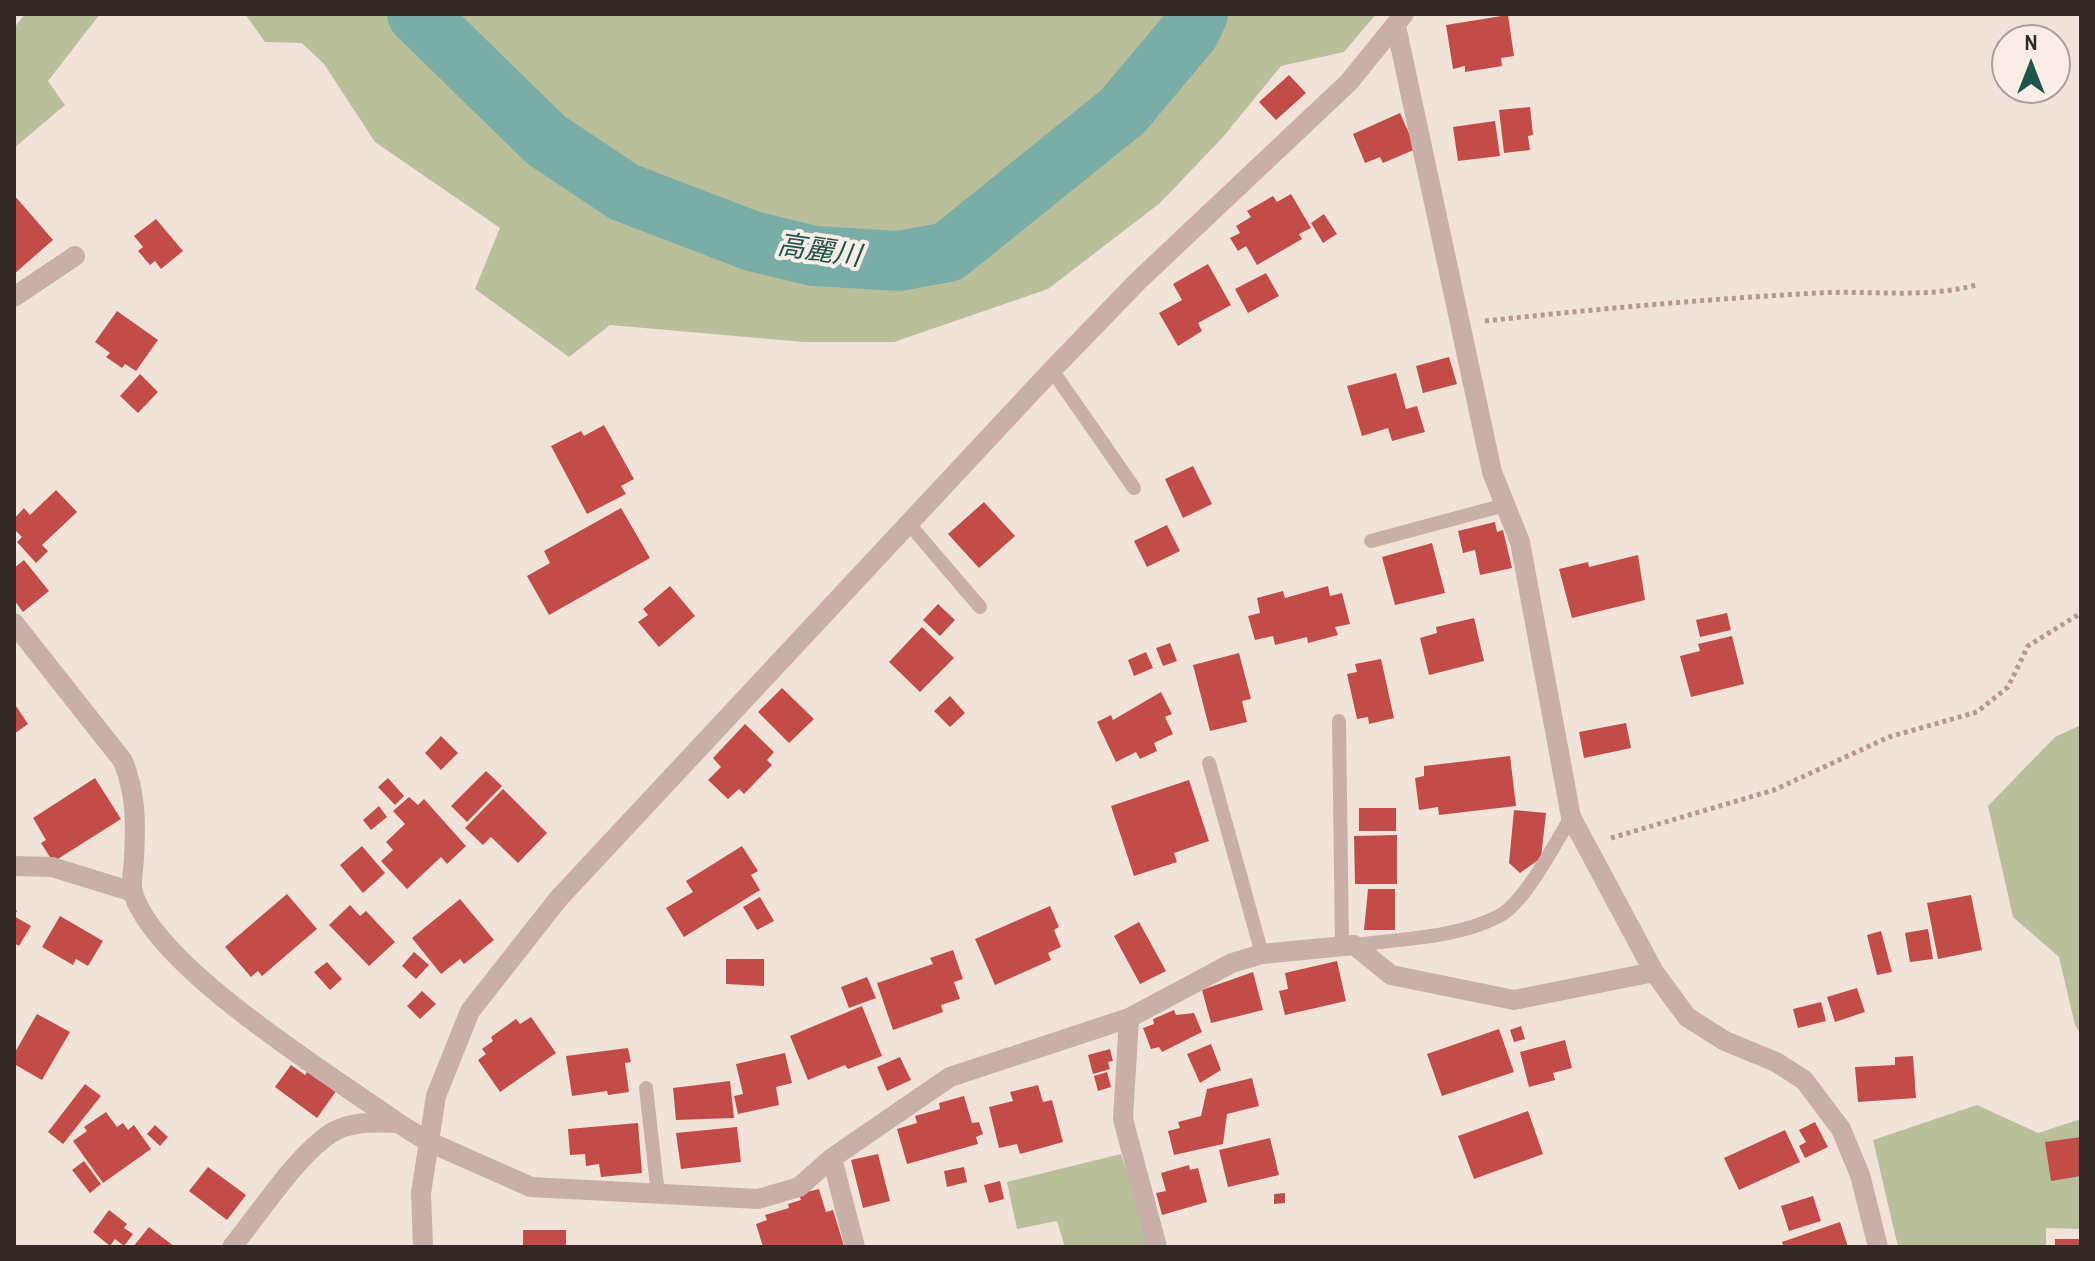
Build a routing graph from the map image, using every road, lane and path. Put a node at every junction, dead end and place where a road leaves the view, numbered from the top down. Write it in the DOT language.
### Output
graph roads {
  1 [pos="1400,20"];
  2 [pos="75,256"];
  3 [pos="1976,285"];
  4 [pos="14,297"];
  5 [pos="1460,324"];
  6 [pos="1052,370"];
  7 [pos="1134,488"];
  8 [pos="1505,505"];
  9 [pos="909,524"];
  10 [pos="1371,541"];
  11 [pos="980,607"];
  12 [pos="2081,613"];
  13 [pos="14,623"];
  14 [pos="1339,721"];
  15 [pos="1209,763"];
  16 [pos="1571,817"];
  17 [pos="1586,845"];
  18 [pos="14,866"];
  19 [pos="133,892"];
  20 [pos="1348,946"];
  21 [pos="1262,954"];
  22 [pos="1654,972"];
  23 [pos="1129,1018"];
  24 [pos="646,1088"];
  25 [pos="398,1123"];
  26 [pos="427,1141"];
  27 [pos="832,1158"];
  28 [pos="658,1195"];
  29 [pos="232,1247"];
  30 [pos="423,1247"];
  31 [pos="855,1247"];
  32 [pos="1157,1247"];
  33 [pos="1878,1247"];
  1 -- 5 [label="street"];
  1 -- 6 [label="street"];
  2 -- 4 [label="street"];
  3 -- 5 [label="path"];
  5 -- 8 [label="street"];
  6 -- 7 [label="lane"];
  6 -- 9 [label="street"];
  8 -- 10 [label="lane"];
  8 -- 16 [label="street"];
  9 -- 11 [label="lane"];
  9 -- 26 [label="street"];
  12 -- 17 [label="path"];
  13 -- 19 [label="street"];
  14 -- 20 [label="lane"];
  15 -- 21 [label="lane"];
  16 -- 17 [label="street"];
  16 -- 20 [label="lane"];
  17 -- 22 [label="street"];
  18 -- 19 [label="street"];
  19 -- 25 [label="street"];
  20 -- 21 [label="street"];
  20 -- 22 [label="street"];
  21 -- 23 [label="street"];
  22 -- 33 [label="street"];
  23 -- 27 [label="street"];
  23 -- 32 [label="street"];
  24 -- 28 [label="lane"];
  25 -- 26 [label="street"];
  25 -- 29 [label="street"];
  26 -- 28 [label="street"];
  26 -- 30 [label="street"];
  27 -- 28 [label="street"];
  27 -- 31 [label="street"];
}
